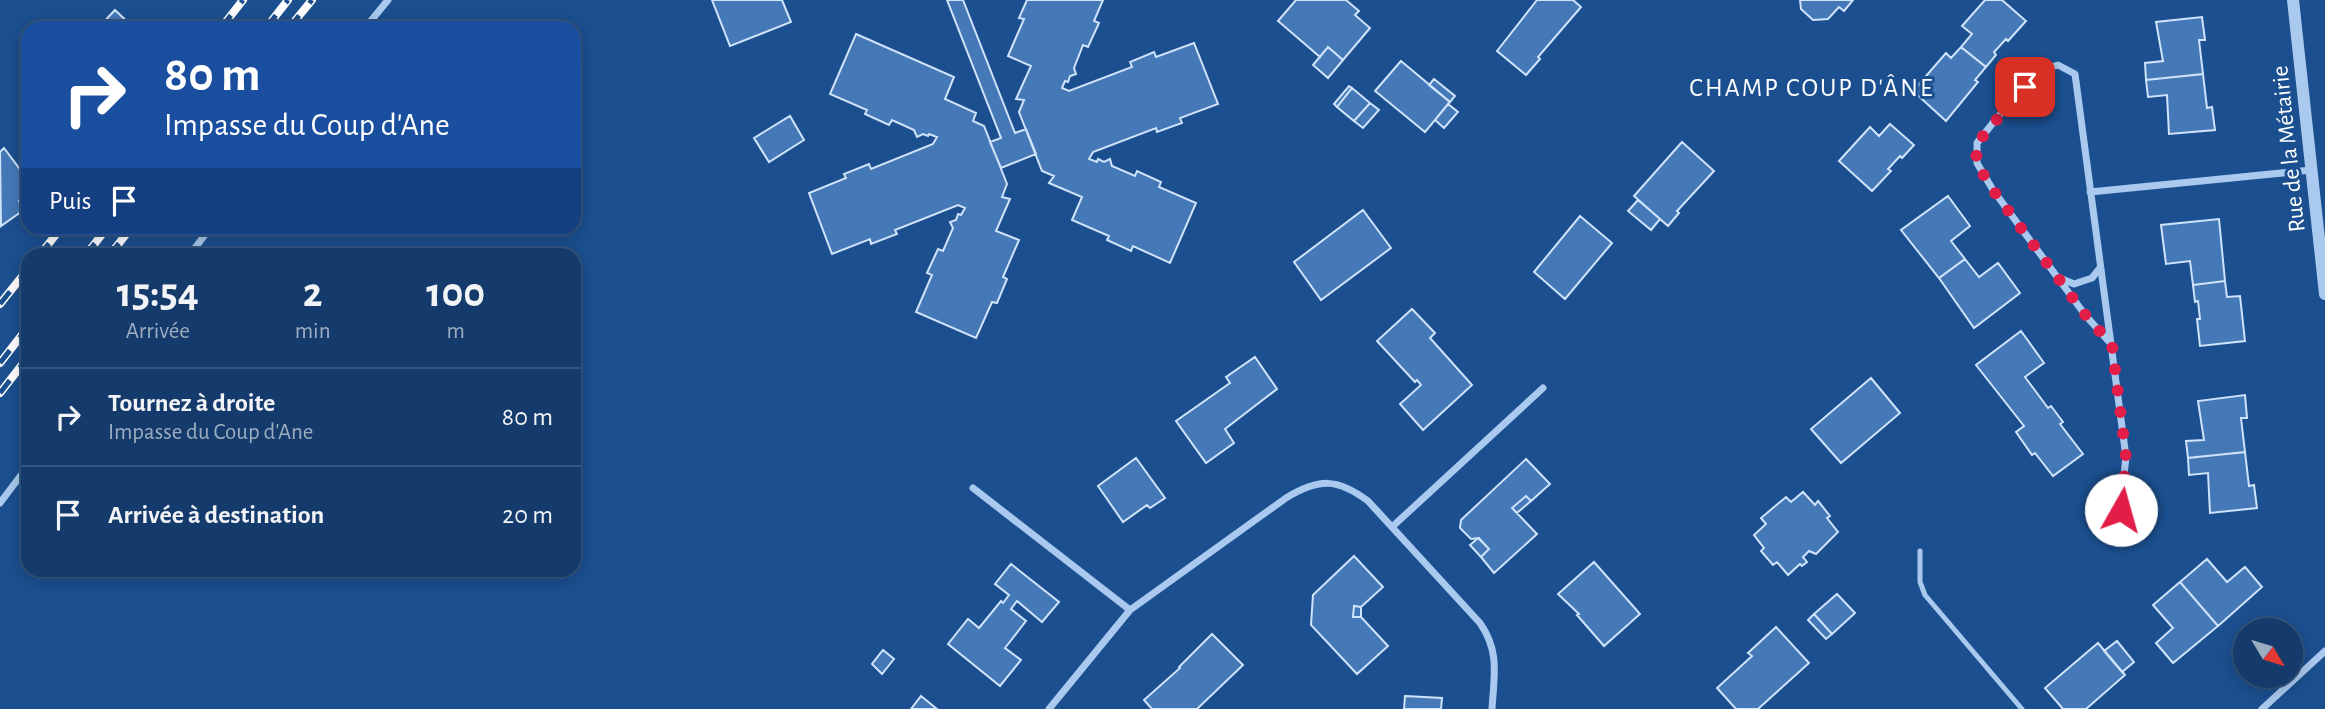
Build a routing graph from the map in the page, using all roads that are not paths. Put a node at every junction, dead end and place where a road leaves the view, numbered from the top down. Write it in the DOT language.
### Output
graph roads {
  1 [pos="388,0"];
  2 [pos="2293,0"];
  3 [pos="371,21"];
  4 [pos="2312,170"];
  5 [pos="2091,192"];
  6 [pos="2100,268"];
  7 [pos="2060,278"];
  8 [pos="2325,294"];
  9 [pos="2112,345"];
  10 [pos="1544,388"];
  11 [pos="21,475"];
  12 [pos="973,488"];
  13 [pos="0,503"];
  14 [pos="1392,527"];
  15 [pos="2118,530"];
  16 [pos="1920,551"];
  17 [pos="1130,610"];
  18 [pos="2325,651"];
  19 [pos="1049,709"];
  20 [pos="1492,709"];
  21 [pos="2022,709"];
  22 [pos="2262,709"];
  1 -- 3 [label="street"];
  2 -- 4 [label="street, Rue de la Métairie"];
  4 -- 5 [label="street"];
  4 -- 8 [label="street, Rue de la Métairie"];
  5 -- 6 [label="street"];
  5 -- 7 [label="street"];
  6 -- 7 [label="street"];
  6 -- 9 [label="street"];
  7 -- 9 [label="street"];
  9 -- 15 [label="street"];
  10 -- 14 [label="street"];
  11 -- 13 [label="street"];
  12 -- 17 [label="street"];
  14 -- 17 [label="street"];
  14 -- 20 [label="street"];
  16 -- 21 [label="lane"];
  17 -- 19 [label="street"];
  18 -- 22 [label="street"];
}
